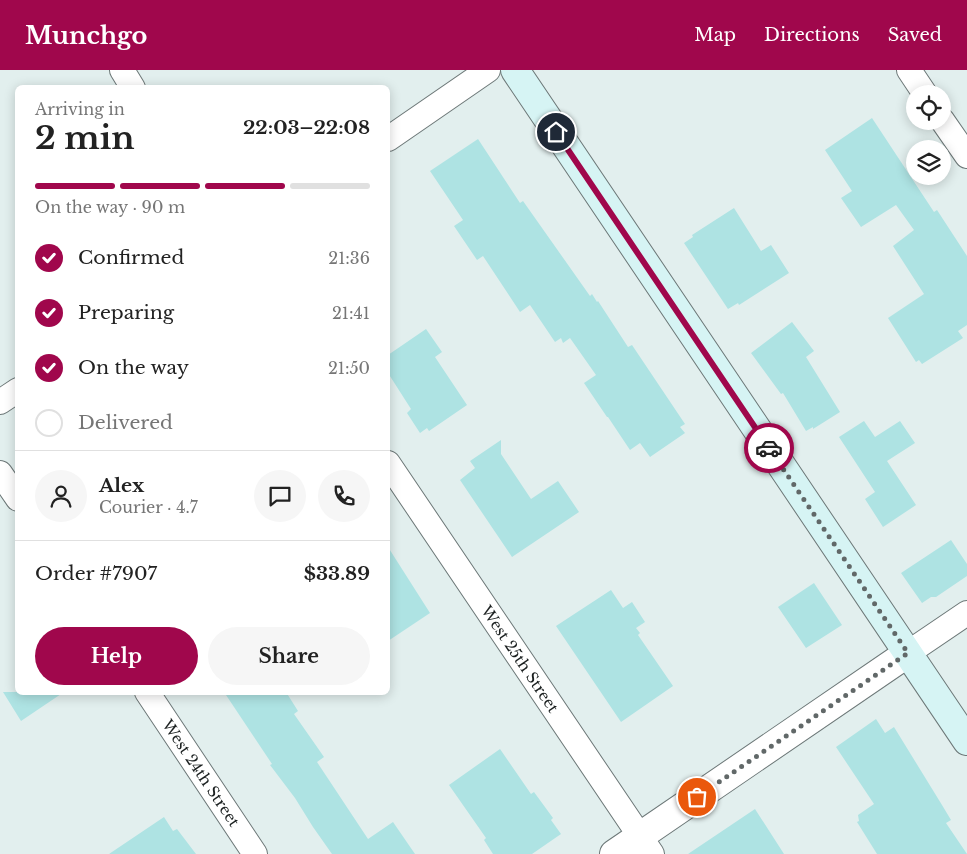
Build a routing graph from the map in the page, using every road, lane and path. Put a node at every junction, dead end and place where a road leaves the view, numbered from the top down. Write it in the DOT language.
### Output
graph roads {
  1 [pos="122,70"];
  2 [pos="488,70"];
  3 [pos="515,70"];
  4 [pos="909,70"];
  5 [pos="132,85"];
  6 [pos="919,85"];
  7 [pos="949,130"];
  8 [pos="390,138"];
  9 [pos="967,156"];
  10 [pos="15,392"];
  11 [pos="0,402"];
  12 [pos="390,466"];
  13 [pos="0,473"];
  14 [pos="15,495"];
  15 [pos="967,613"];
  16 [pos="908,653"];
  17 [pos="149,695"];
  18 [pos="967,741"];
  19 [pos="646,845"];
  20 [pos="255,854"];
  21 [pos="614,854"];
  1 -- 5 [label="street"];
  2 -- 8 [label="street"];
  3 -- 16 [label="main road"];
  4 -- 6 [label="street"];
  7 -- 9 [label="street"];
  10 -- 11 [label="street"];
  12 -- 19 [label="street, West 25th Street"];
  13 -- 14 [label="street"];
  15 -- 16 [label="street"];
  16 -- 18 [label="main road"];
  16 -- 19 [label="street"];
  17 -- 20 [label="street, West 24th Street"];
  19 -- 21 [label="street"];
}
